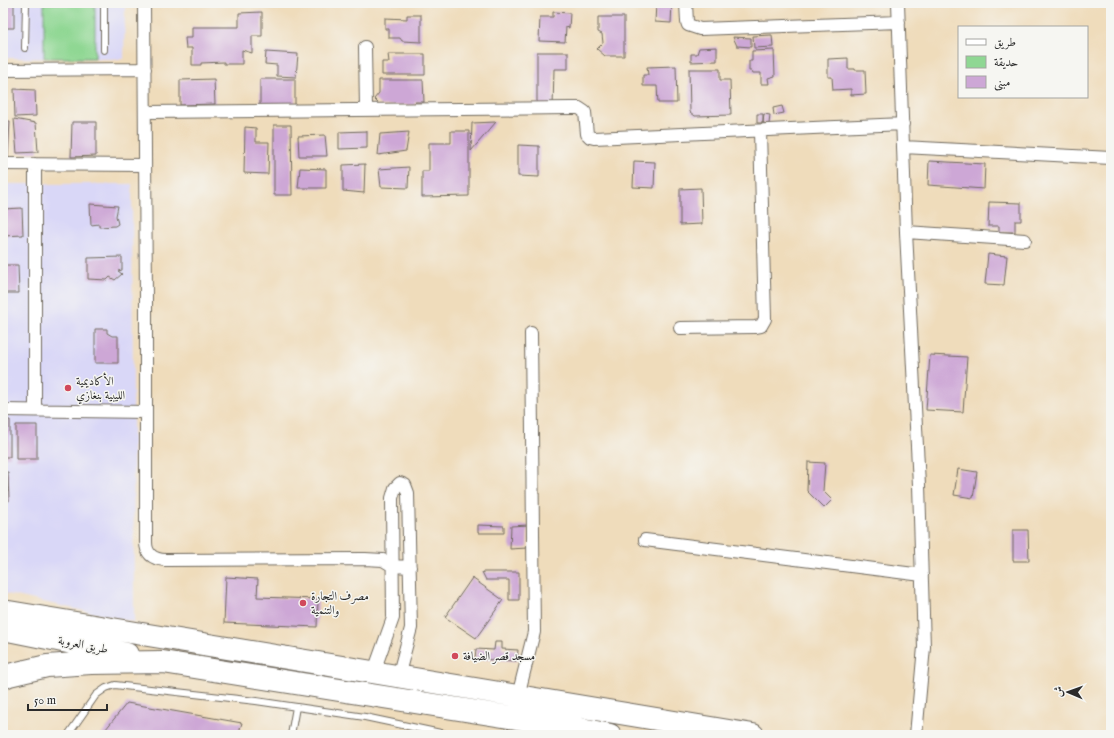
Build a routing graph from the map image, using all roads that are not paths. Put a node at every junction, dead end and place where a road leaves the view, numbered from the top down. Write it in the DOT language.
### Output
graph roads {
  1 [pos="26,3"];
  2 [pos="104,3"];
  3 [pos="144,3"];
  4 [pos="686,3"];
  5 [pos="898,3"];
  6 [pos="899,22"];
  7 [pos="365,46"];
  8 [pos="25,48"];
  9 [pos="104,50"];
  10 [pos="145,69"];
  11 [pos="3,70"];
  12 [pos="366,109"];
  13 [pos="146,112"];
  14 [pos="903,124"];
  15 [pos="760,131"];
  16 [pos="903,147"];
  17 [pos="1111,158"];
  18 [pos="3,164"];
  19 [pos="35,164"];
  20 [pos="145,165"];
  21 [pos="906,232"];
  22 [pos="1025,240"];
  23 [pos="680,328"];
  24 [pos="530,333"];
  25 [pos="3,410"];
  26 [pos="35,410"];
  27 [pos="146,412"];
  28 [pos="645,540"];
  29 [pos="392,551"];
  30 [pos="409,551"];
  31 [pos="388,563"];
  32 [pos="410,567"];
  33 [pos="922,575"];
  34 [pos="3,611"];
  35 [pos="393,618"];
  36 [pos="411,618"];
  37 [pos="3,629"];
  38 [pos="163,662"];
  39 [pos="374,671"];
  40 [pos="398,677"];
  41 [pos="3,678"];
  42 [pos="518,696"];
  43 [pos="296,707"];
  44 [pos="598,734"];
  45 [pos="68,735"];
  46 [pos="291,735"];
  47 [pos="450,735"];
  48 [pos="753,735"];
  49 [pos="916,735"];
  1 -- 8 [label="lane"];
  2 -- 9 [label="lane"];
  3 -- 10 [label="street"];
  4 -- 6 [label="street"];
  5 -- 6 [label="street"];
  6 -- 14 [label="street"];
  7 -- 12 [label="street"];
  10 -- 11 [label="street"];
  10 -- 13 [label="street"];
  12 -- 13 [label="street"];
  12 -- 15 [label="street"];
  13 -- 20 [label="street"];
  14 -- 15 [label="street"];
  14 -- 16 [label="street"];
  15 -- 23 [label="street"];
  16 -- 17 [label="street"];
  16 -- 21 [label="street"];
  18 -- 19 [label="street"];
  19 -- 20 [label="street"];
  19 -- 26 [label="street"];
  20 -- 27 [label="street"];
  21 -- 22 [label="street"];
  21 -- 33 [label="street"];
  24 -- 42 [label="street"];
  25 -- 26 [label="street"];
  26 -- 27 [label="street"];
  27 -- 31 [label="street"];
  28 -- 33 [label="street"];
  29 -- 30 [label="street"];
  29 -- 30 [label="street"];
  29 -- 31 [label="street"];
  30 -- 32 [label="street"];
  31 -- 32 [label="street"];
  31 -- 35 [label="street"];
  32 -- 36 [label="street"];
  33 -- 49 [label="street"];
  34 -- 39 [label="highway"];
  35 -- 36 [label="street"];
  35 -- 39 [label="street"];
  36 -- 40 [label="street"];
  37 -- 38 [label="highway, طريق العروبة"];
  38 -- 41 [label="highway"];
  38 -- 44 [label="highway"];
  39 -- 40 [label="highway"];
  40 -- 42 [label="highway"];
  42 -- 48 [label="highway"];
  43 -- 45 [label="lane"];
  43 -- 46 [label="lane"];
  43 -- 47 [label="lane"];
}
